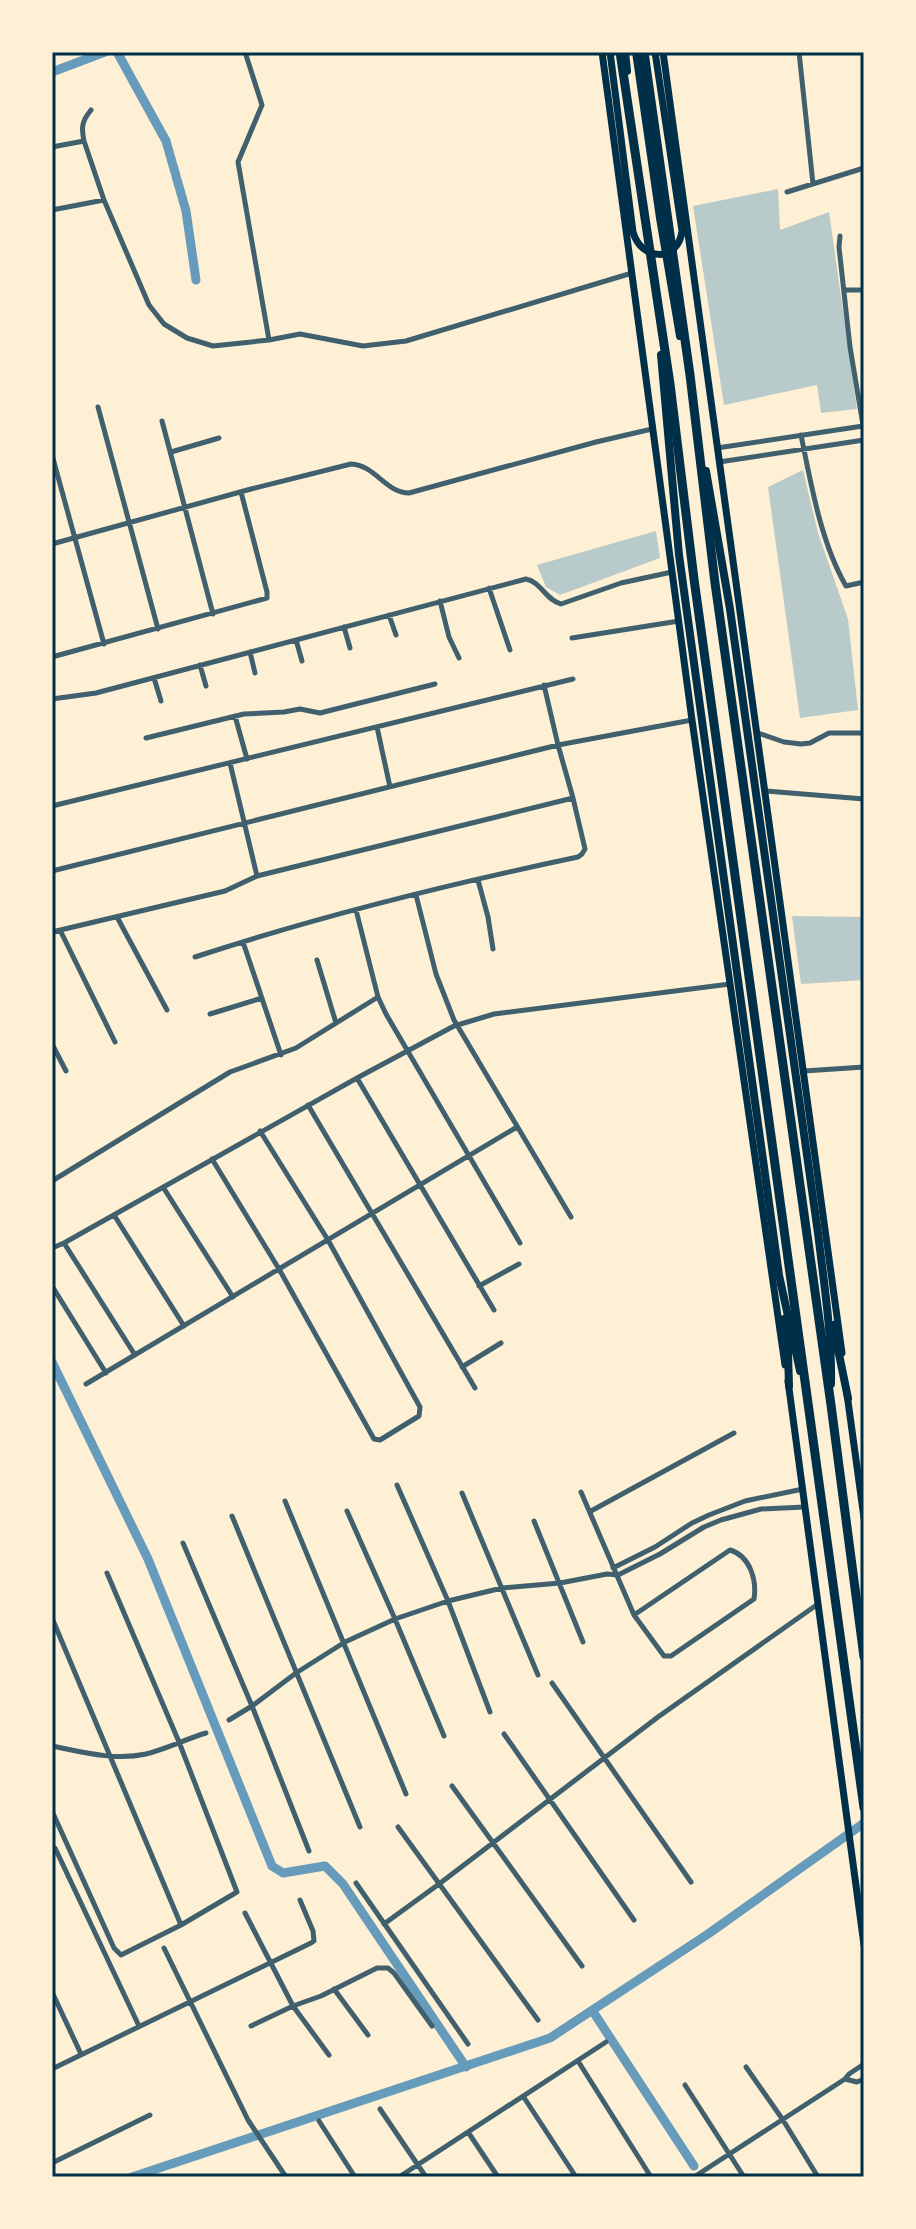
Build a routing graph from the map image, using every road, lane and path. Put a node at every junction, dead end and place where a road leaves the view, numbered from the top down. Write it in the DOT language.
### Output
graph roads {
  1 [pos="245,52"];
  2 [pos="602,52"];
  3 [pos="610,52"];
  4 [pos="622,52"];
  5 [pos="636,52"];
  6 [pos="644,52"];
  7 [pos="655,52"];
  8 [pos="663,52"];
  9 [pos="799,52"];
  10 [pos="91,110"];
  11 [pos="84,141"];
  12 [pos="52,147"];
  13 [pos="864,168"];
  14 [pos="813,184"];
  15 [pos="787,192"];
  16 [pos="104,200"];
  17 [pos="52,210"];
  18 [pos="840,236"];
  19 [pos="632,273"];
  20 [pos="844,290"];
  21 [pos="864,290"];
  22 [pos="269,340"];
  23 [pos="98,407"];
  24 [pos="162,421"];
  25 [pos="864,427"];
  26 [pos="652,429"];
  27 [pos="801,435"];
  28 [pos="219,438"];
  29 [pos="864,440"];
  30 [pos="717,448"];
  31 [pos="804,450"];
  32 [pos="171,452"];
  33 [pos="52,455"];
  34 [pos="719,462"];
  35 [pos="241,492"];
  36 [pos="186,508"];
  37 [pos="130,523"];
  38 [pos="74,538"];
  39 [pos="52,544"];
  40 [pos="672,572"];
  41 [pos="864,582"];
  42 [pos="489,588"];
  43 [pos="440,601"];
  44 [pos="213,614"];
  45 [pos="389,615"];
  46 [pos="679,621"];
  47 [pos="344,627"];
  48 [pos="158,629"];
  49 [pos="396,635"];
  50 [pos="572,638"];
  51 [pos="296,640"];
  52 [pos="104,644"];
  53 [pos="350,648"];
  54 [pos="510,650"];
  55 [pos="250,652"];
  56 [pos="52,657"];
  57 [pos="459,658"];
  58 [pos="302,661"];
  59 [pos="200,665"];
  60 [pos="255,673"];
  61 [pos="154,678"];
  62 [pos="573,679"];
  63 [pos="435,684"];
  64 [pos="544,685"];
  65 [pos="206,686"];
  66 [pos="52,699"];
  67 [pos="161,701"];
  68 [pos="235,716"];
  69 [pos="692,720"];
  70 [pos="377,727"];
  71 [pos="758,733"];
  72 [pos="864,733"];
  73 [pos="146,738"];
  74 [pos="558,745"];
  75 [pos="247,759"];
  76 [pos="230,763"];
  77 [pos="390,787"];
  78 [pos="766,791"];
  79 [pos="573,798"];
  80 [pos="864,799"];
  81 [pos="52,806"];
  82 [pos="244,823"];
  83 [pos="52,871"];
  84 [pos="257,876"];
  85 [pos="478,880"];
  86 [pos="416,895"];
  87 [pos="356,910"];
  88 [pos="117,917"];
  89 [pos="60,930"];
  90 [pos="52,932"];
  91 [pos="243,942"];
  92 [pos="493,949"];
  93 [pos="195,957"];
  94 [pos="317,960"];
  95 [pos="730,984"];
  96 [pos="378,997"];
  97 [pos="262,998"];
  98 [pos="167,1010"];
  99 [pos="210,1014"];
  100 [pos="336,1023"];
  101 [pos="457,1025"];
  102 [pos="115,1042"];
  103 [pos="52,1044"];
  104 [pos="407,1052"];
  105 [pos="281,1055"];
  106 [pos="864,1067"];
  107 [pos="66,1071"];
  108 [pos="804,1071"];
  109 [pos="357,1078"];
  110 [pos="308,1105"];
  111 [pos="517,1127"];
  112 [pos="260,1131"];
  113 [pos="469,1156"];
  114 [pos="212,1159"];
  115 [pos="52,1181"];
  116 [pos="420,1185"];
  117 [pos="163,1187"];
  118 [pos="372,1214"];
  119 [pos="114,1215"];
  120 [pos="571,1217"];
  121 [pos="328,1240"];
  122 [pos="64,1243"];
  123 [pos="520,1243"];
  124 [pos="52,1248"];
  125 [pos="519,1264"];
  126 [pos="279,1269"];
  127 [pos="779,1275"];
  128 [pos="825,1285"];
  129 [pos="52,1286"];
  130 [pos="479,1286"];
  131 [pos="233,1297"];
  132 [pos="494,1310"];
  133 [pos="184,1326"];
  134 [pos="501,1343"];
  135 [pos="135,1355"];
  136 [pos="462,1367"];
  137 [pos="106,1373"];
  138 [pos="86,1384"];
  139 [pos="789,1386"];
  140 [pos="475,1388"];
  141 [pos="848,1398"];
  142 [pos="809,1403"];
  143 [pos="831,1405"];
  144 [pos="734,1433"];
  145 [pos="397,1485"];
  146 [pos="803,1489"];
  147 [pos="581,1492"];
  148 [pos="462,1493"];
  149 [pos="771,1494"];
  150 [pos="285,1501"];
  151 [pos="773,1507"];
  152 [pos="805,1507"];
  153 [pos="347,1511"];
  154 [pos="591,1511"];
  155 [pos="232,1516"];
  156 [pos="864,1518"];
  157 [pos="534,1521"];
  158 [pos="183,1543"];
  159 [pos="614,1567"];
  160 [pos="107,1573"];
  161 [pos="607,1574"];
  162 [pos="618,1575"];
  163 [pos="560,1583"];
  164 [pos="502,1588"];
  165 [pos="448,1601"];
  166 [pos="818,1604"];
  167 [pos="634,1615"];
  168 [pos="52,1618"];
  169 [pos="395,1619"];
  170 [pos="345,1642"];
  171 [pos="583,1642"];
  172 [pos="864,1657"];
  173 [pos="296,1673"];
  174 [pos="538,1675"];
  175 [pos="552,1683"];
  176 [pos="252,1706"];
  177 [pos="490,1712"];
  178 [pos="229,1720"];
  179 [pos="206,1733"];
  180 [pos="504,1734"];
  181 [pos="444,1736"];
  182 [pos="179,1742"];
  183 [pos="52,1746"];
  184 [pos="110,1756"];
  185 [pos="604,1757"];
  186 [pos="452,1786"];
  187 [pos="406,1794"];
  188 [pos="550,1799"];
  189 [pos="864,1808"];
  190 [pos="52,1811"];
  191 [pos="360,1827"];
  192 [pos="398,1827"];
  193 [pos="493,1843"];
  194 [pos="52,1847"];
  195 [pos="309,1851"];
  196 [pos="691,1882"];
  197 [pos="356,1883"];
  198 [pos="439,1884"];
  199 [pos="300,1900"];
  200 [pos="245,1913"];
  201 [pos="634,1920"];
  202 [pos="384,1924"];
  203 [pos="181,1925"];
  204 [pos="864,1945"];
  205 [pos="164,1948"];
  206 [pos="271,1962"];
  207 [pos="582,1966"];
  208 [pos="334,1989"];
  209 [pos="52,1992"];
  210 [pos="191,2001"];
  211 [pos="293,2006"];
  212 [pos="538,2020"];
  213 [pos="139,2026"];
  214 [pos="251,2026"];
  215 [pos="432,2026"];
  216 [pos="368,2035"];
  217 [pos="606,2042"];
  218 [pos="468,2044"];
  219 [pos="81,2054"];
  220 [pos="329,2055"];
  221 [pos="578,2061"];
  222 [pos="864,2064"];
  223 [pos="746,2067"];
  224 [pos="52,2069"];
  225 [pos="845,2079"];
  226 [pos="864,2079"];
  227 [pos="685,2085"];
  228 [pos="523,2096"];
  229 [pos="380,2109"];
  230 [pos="150,2115"];
  231 [pos="783,2120"];
  232 [pos="319,2121"];
  233 [pos="468,2132"];
  234 [pos="730,2154"];
  235 [pos="52,2163"];
  236 [pos="418,2165"];
  237 [pos="286,2177"];
  238 [pos="355,2177"];
  239 [pos="399,2177"];
  240 [pos="426,2177"];
  241 [pos="498,2177"];
  242 [pos="576,2177"];
  243 [pos="651,2177"];
  244 [pos="694,2177"];
  245 [pos="744,2177"];
  246 [pos="818,2177"];
  1 -- 22 [label="street"];
  2 -- 19 [label="main road"];
  3 -- 7 [label="main road"];
  4 -- 127 [label="main road"];
  4 -- 142 [label="highway"];
  5 -- 128 [label="main road"];
  6 -- 143 [label="highway"];
  8 -- 30 [label="main road"];
  9 -- 14 [label="street"];
  10 -- 11 [label="street"];
  11 -- 12 [label="street"];
  11 -- 16 [label="street"];
  13 -- 14 [label="street"];
  14 -- 15 [label="street"];
  16 -- 17 [label="street"];
  16 -- 22 [label="street"];
  18 -- 20 [label="street"];
  19 -- 22 [label="street"];
  19 -- 26 [label="main road"];
  20 -- 21 [label="street"];
  20 -- 25 [label="street"];
  23 -- 37 [label="street"];
  24 -- 32 [label="street"];
  25 -- 27 [label="street"];
  26 -- 35 [label="street"];
  26 -- 40 [label="main road"];
  27 -- 30 [label="street"];
  27 -- 31 [label="street"];
  28 -- 32 [label="street"];
  29 -- 31 [label="street"];
  30 -- 34 [label="main road"];
  31 -- 34 [label="street"];
  31 -- 41 [label="street"];
  32 -- 36 [label="street"];
  33 -- 38 [label="street"];
  34 -- 71 [label="main road"];
  35 -- 36 [label="street"];
  35 -- 44 [label="street"];
  36 -- 37 [label="street"];
  36 -- 44 [label="street"];
  37 -- 38 [label="street"];
  37 -- 48 [label="street"];
  38 -- 39 [label="street"];
  38 -- 52 [label="street"];
  40 -- 42 [label="street"];
  40 -- 46 [label="main road"];
  42 -- 43 [label="street"];
  42 -- 54 [label="street"];
  43 -- 45 [label="street"];
  43 -- 57 [label="street"];
  44 -- 48 [label="street"];
  45 -- 47 [label="street"];
  45 -- 49 [label="street"];
  46 -- 50 [label="street"];
  46 -- 69 [label="main road"];
  47 -- 51 [label="street"];
  47 -- 53 [label="street"];
  48 -- 52 [label="street"];
  51 -- 55 [label="street"];
  51 -- 58 [label="street"];
  52 -- 56 [label="street"];
  55 -- 59 [label="street"];
  55 -- 60 [label="street"];
  59 -- 61 [label="street"];
  59 -- 65 [label="street"];
  61 -- 66 [label="street"];
  61 -- 67 [label="street"];
  62 -- 64 [label="street"];
  63 -- 68 [label="street"];
  64 -- 70 [label="street"];
  64 -- 74 [label="street"];
  68 -- 73 [label="street"];
  68 -- 75 [label="street"];
  69 -- 74 [label="street"];
  69 -- 95 [label="main road"];
  70 -- 75 [label="street"];
  70 -- 77 [label="street"];
  71 -- 72 [label="street"];
  71 -- 78 [label="main road"];
  74 -- 77 [label="street"];
  74 -- 79 [label="street"];
  75 -- 76 [label="street"];
  76 -- 81 [label="street"];
  76 -- 82 [label="street"];
  77 -- 82 [label="street"];
  78 -- 80 [label="street"];
  78 -- 108 [label="main road"];
  79 -- 84 [label="street"];
  79 -- 85 [label="street"];
  82 -- 83 [label="street"];
  82 -- 84 [label="street"];
  84 -- 88 [label="street"];
  85 -- 86 [label="street"];
  85 -- 92 [label="street"];
  86 -- 87 [label="street"];
  86 -- 101 [label="street"];
  87 -- 91 [label="street"];
  87 -- 96 [label="street"];
  88 -- 89 [label="street"];
  88 -- 98 [label="street"];
  89 -- 90 [label="street"];
  89 -- 102 [label="street"];
  91 -- 93 [label="street"];
  91 -- 97 [label="street"];
  94 -- 100 [label="street"];
  95 -- 101 [label="street"];
  95 -- 139 [label="main road"];
  96 -- 100 [label="street"];
  96 -- 104 [label="street"];
  97 -- 99 [label="street"];
  97 -- 105 [label="street"];
  100 -- 105 [label="street"];
  101 -- 104 [label="street"];
  101 -- 111 [label="street"];
  103 -- 107 [label="street"];
  104 -- 109 [label="street"];
  104 -- 113 [label="street"];
  105 -- 115 [label="street"];
  106 -- 108 [label="street"];
  108 -- 141 [label="main road"];
  109 -- 110 [label="street"];
  109 -- 116 [label="street"];
  110 -- 112 [label="street"];
  110 -- 118 [label="street"];
  111 -- 113 [label="street"];
  111 -- 120 [label="street"];
  112 -- 114 [label="street"];
  112 -- 121 [label="street"];
  113 -- 116 [label="street"];
  113 -- 123 [label="street"];
  114 -- 117 [label="street"];
  114 -- 126 [label="street"];
  116 -- 118 [label="street"];
  116 -- 130 [label="street"];
  117 -- 119 [label="street"];
  117 -- 131 [label="street"];
  118 -- 121 [label="street"];
  118 -- 136 [label="street"];
  119 -- 122 [label="street"];
  119 -- 133 [label="street"];
  121 -- 126 [label="street"];
  121 -- 126 [label="street"];
  122 -- 124 [label="street"];
  122 -- 135 [label="street"];
  125 -- 130 [label="street"];
  126 -- 131 [label="street"];
  127 -- 139 [label="main road"];
  127 -- 142 [label="main road"];
  128 -- 141 [label="main road"];
  128 -- 143 [label="main road"];
  129 -- 137 [label="street"];
  130 -- 132 [label="street"];
  131 -- 133 [label="street"];
  133 -- 135 [label="street"];
  134 -- 136 [label="street"];
  135 -- 137 [label="street"];
  136 -- 140 [label="street"];
  137 -- 138 [label="street"];
  139 -- 146 [label="main road"];
  141 -- 156 [label="main road"];
  142 -- 189 [label="highway"];
  143 -- 172 [label="highway"];
  144 -- 154 [label="street"];
  145 -- 165 [label="street"];
  146 -- 149 [label="street"];
  146 -- 152 [label="main road"];
  147 -- 154 [label="street"];
  148 -- 164 [label="street"];
  149 -- 151 [label="street"];
  149 -- 159 [label="street"];
  150 -- 170 [label="street"];
  151 -- 152 [label="street"];
  151 -- 162 [label="street"];
  152 -- 166 [label="main road"];
  153 -- 169 [label="street"];
  154 -- 159 [label="street"];
  155 -- 173 [label="street"];
  157 -- 163 [label="street"];
  158 -- 176 [label="street"];
  159 -- 161 [label="street"];
  159 -- 162 [label="street"];
  160 -- 182 [label="street"];
  161 -- 162 [label="street"];
  161 -- 163 [label="street"];
  162 -- 167 [label="street"];
  163 -- 164 [label="street"];
  163 -- 171 [label="street"];
  164 -- 165 [label="street"];
  164 -- 174 [label="street"];
  165 -- 169 [label="street"];
  165 -- 177 [label="street"];
  166 -- 185 [label="street"];
  166 -- 204 [label="main road"];
  167 -- 167 [label="street"];
  168 -- 184 [label="street"];
  169 -- 170 [label="street"];
  169 -- 181 [label="street"];
  170 -- 173 [label="street"];
  170 -- 187 [label="street"];
  173 -- 176 [label="street"];
  173 -- 191 [label="street"];
  175 -- 185 [label="street"];
  176 -- 178 [label="street"];
  176 -- 195 [label="street"];
  179 -- 182 [label="street"];
  180 -- 188 [label="street"];
  182 -- 184 [label="street"];
  182 -- 203 [label="street"];
  183 -- 184 [label="street"];
  184 -- 203 [label="street"];
  185 -- 188 [label="street"];
  185 -- 196 [label="street"];
  186 -- 193 [label="street"];
  188 -- 193 [label="street"];
  188 -- 201 [label="street"];
  190 -- 203 [label="street"];
  192 -- 198 [label="street"];
  193 -- 198 [label="street"];
  193 -- 207 [label="street"];
  194 -- 213 [label="street"];
  197 -- 202 [label="street"];
  198 -- 202 [label="street"];
  198 -- 212 [label="street"];
  199 -- 206 [label="street"];
  200 -- 206 [label="street"];
  202 -- 218 [label="street"];
  205 -- 210 [label="street"];
  206 -- 210 [label="street"];
  206 -- 211 [label="street"];
  208 -- 211 [label="street"];
  208 -- 215 [label="street"];
  208 -- 216 [label="street"];
  209 -- 219 [label="street"];
  210 -- 213 [label="street"];
  210 -- 237 [label="street"];
  211 -- 214 [label="street"];
  211 -- 220 [label="street"];
  213 -- 219 [label="street"];
  217 -- 221 [label="street"];
  219 -- 224 [label="street"];
  221 -- 228 [label="street"];
  221 -- 243 [label="street"];
  222 -- 225 [label="street"];
  223 -- 231 [label="street"];
  225 -- 226 [label="street"];
  225 -- 231 [label="street"];
  227 -- 234 [label="street"];
  228 -- 233 [label="street"];
  228 -- 242 [label="street"];
  229 -- 236 [label="street"];
  230 -- 235 [label="street"];
  231 -- 234 [label="street"];
  231 -- 246 [label="street"];
  232 -- 238 [label="street"];
  233 -- 236 [label="street"];
  233 -- 241 [label="street"];
  234 -- 244 [label="street"];
  234 -- 245 [label="street"];
  236 -- 239 [label="street"];
  236 -- 240 [label="street"];
}
